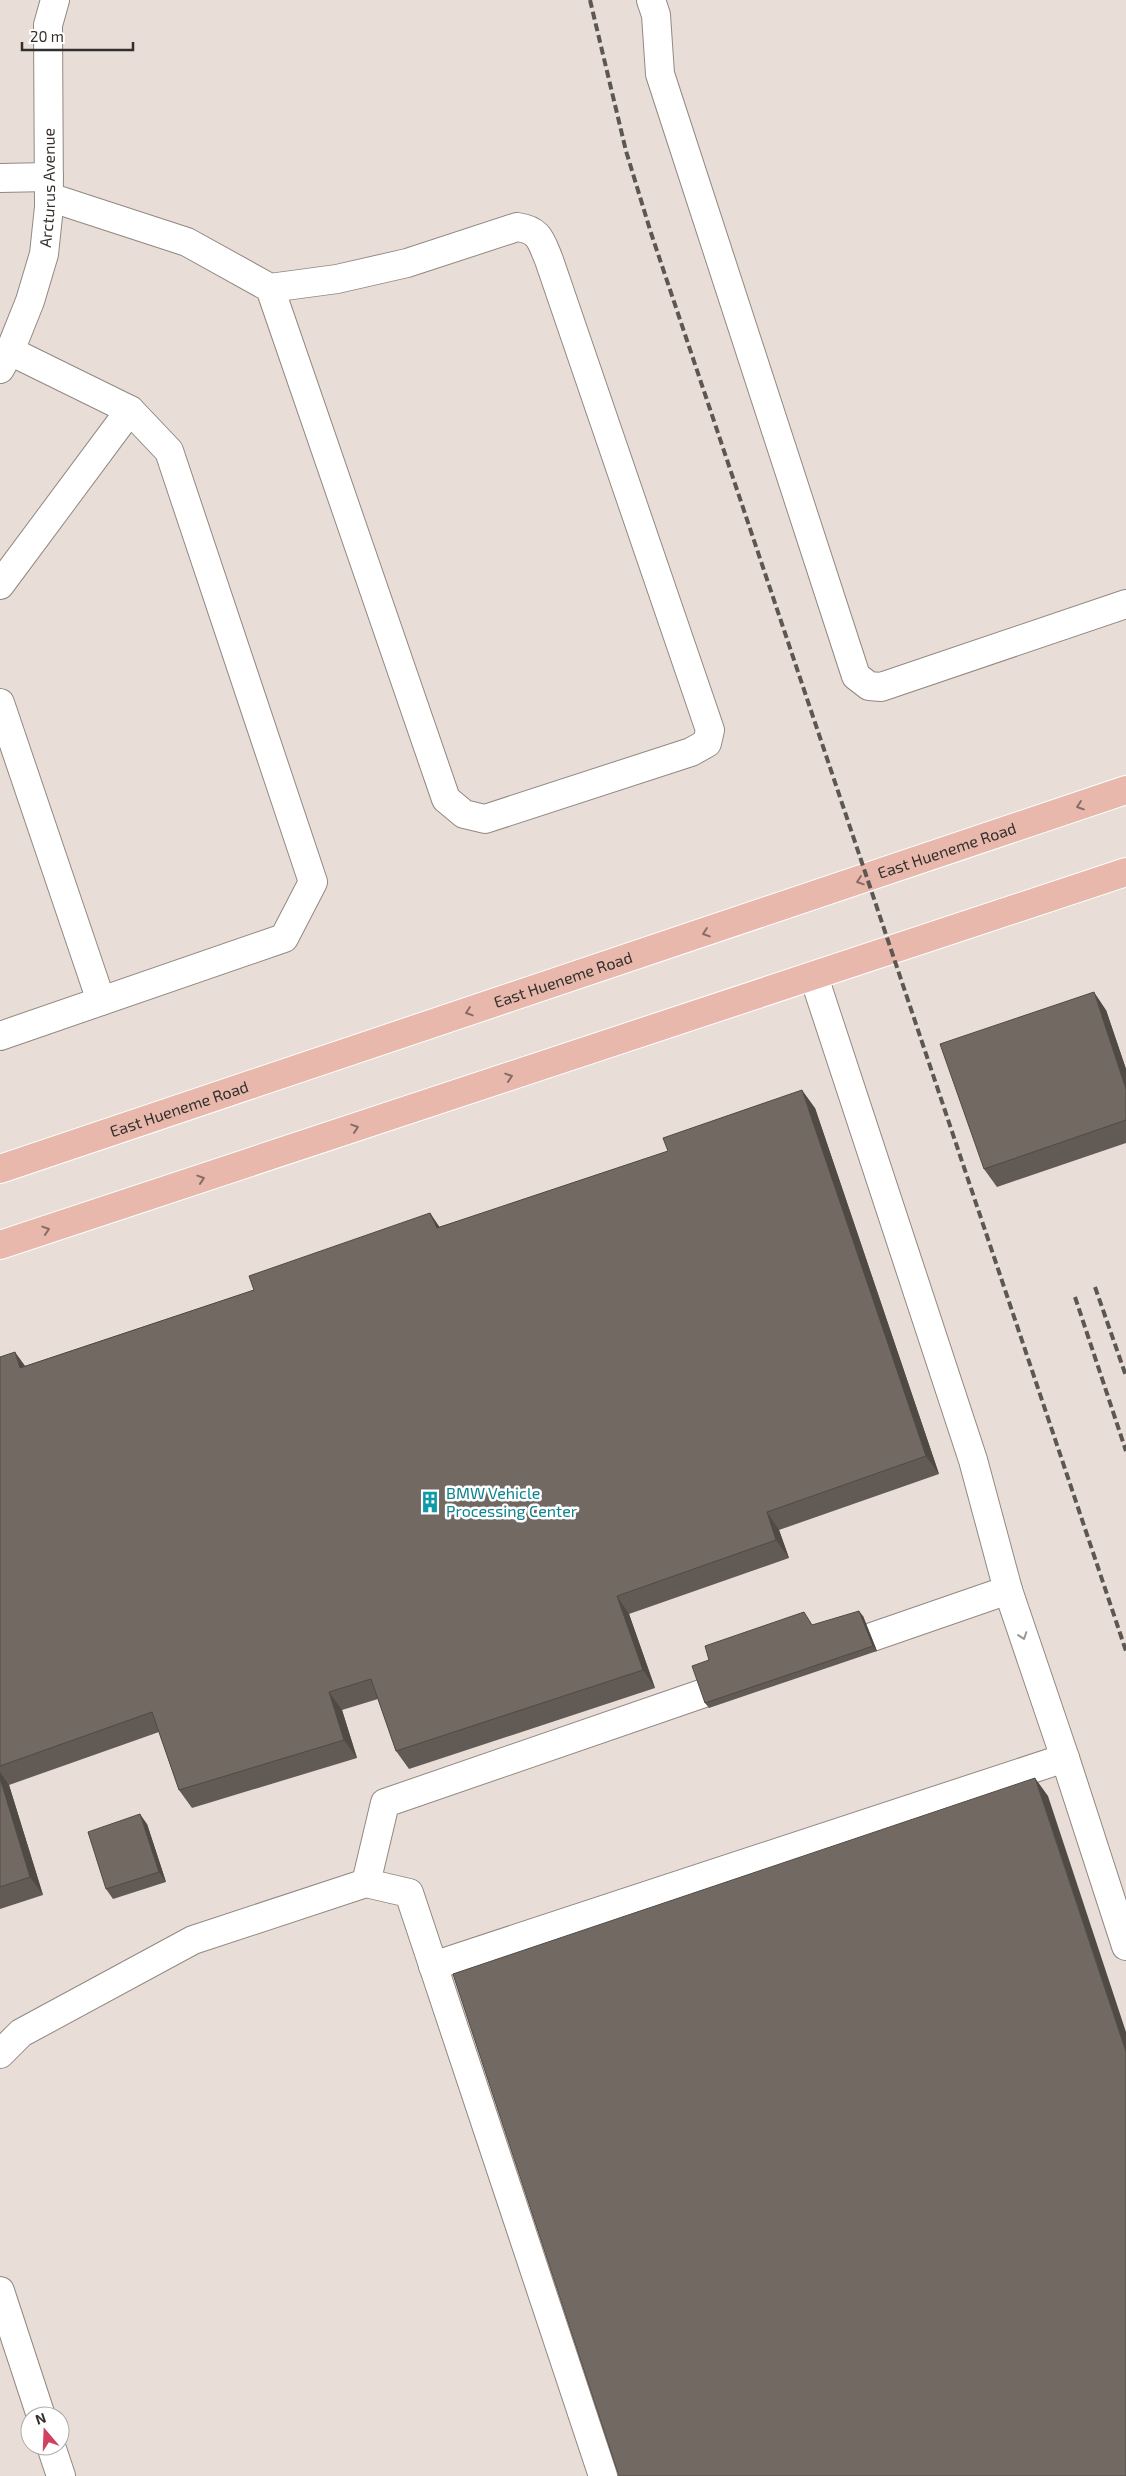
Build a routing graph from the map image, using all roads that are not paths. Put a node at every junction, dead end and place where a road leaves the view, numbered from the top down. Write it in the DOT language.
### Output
graph roads {
  1 [pos="55,0"];
  2 [pos="651,0"];
  3 [pos="0,178"];
  4 [pos="49,187"];
  5 [pos="270,288"];
  6 [pos="5,360"];
  7 [pos="130,410"];
  8 [pos="0,585"];
  9 [pos="1126,604"];
  10 [pos="0,703"];
  11 [pos="1126,790"];
  12 [pos="1126,872"];
  13 [pos="814,977"];
  14 [pos="101,1002"];
  15 [pos="0,1036"];
  16 [pos="0,1170"];
  17 [pos="0,1245"];
  18 [pos="1008,1590"];
  19 [pos="872,1637"];
  20 [pos="704,1693"];
  21 [pos="1065,1758"];
  22 [pos="366,1883"];
  23 [pos="1126,1946"];
  24 [pos="433,1966"];
  25 [pos="0,2054"];
  26 [pos="0,2291"];
  27 [pos="38,2406"];
  28 [pos="54,2456"];
  29 [pos="61,2476"];
  30 [pos="603,2476"];
  1 -- 4 [label="street, Arcturus Avenue"];
  2 -- 9 [label="street"];
  3 -- 4 [label="street"];
  4 -- 5 [label="street"];
  4 -- 6 [label="street, Arcturus Avenue"];
  5 -- 5 [label="street"];
  6 -- 7 [label="street"];
  7 -- 8 [label="street"];
  7 -- 14 [label="street"];
  10 -- 14 [label="street"];
  11 -- 16 [label="main road, East Hueneme Road, one-way"];
  12 -- 13 [label="main road"];
  17 -- 13 [label="main road, one-way"];
  13 -- 18 [label="street"];
  14 -- 15 [label="street"];
  18 -- 19 [label="street"];
  18 -- 21 [label="street, one-way"];
  20 -- 22 [label="street"];
  21 -- 23 [label="street"];
  21 -- 24 [label="street"];
  22 -- 24 [label="street"];
  22 -- 25 [label="street"];
  24 -- 30 [label="street"];
  26 -- 27 [label="street"];
  28 -- 29 [label="street"];
}
